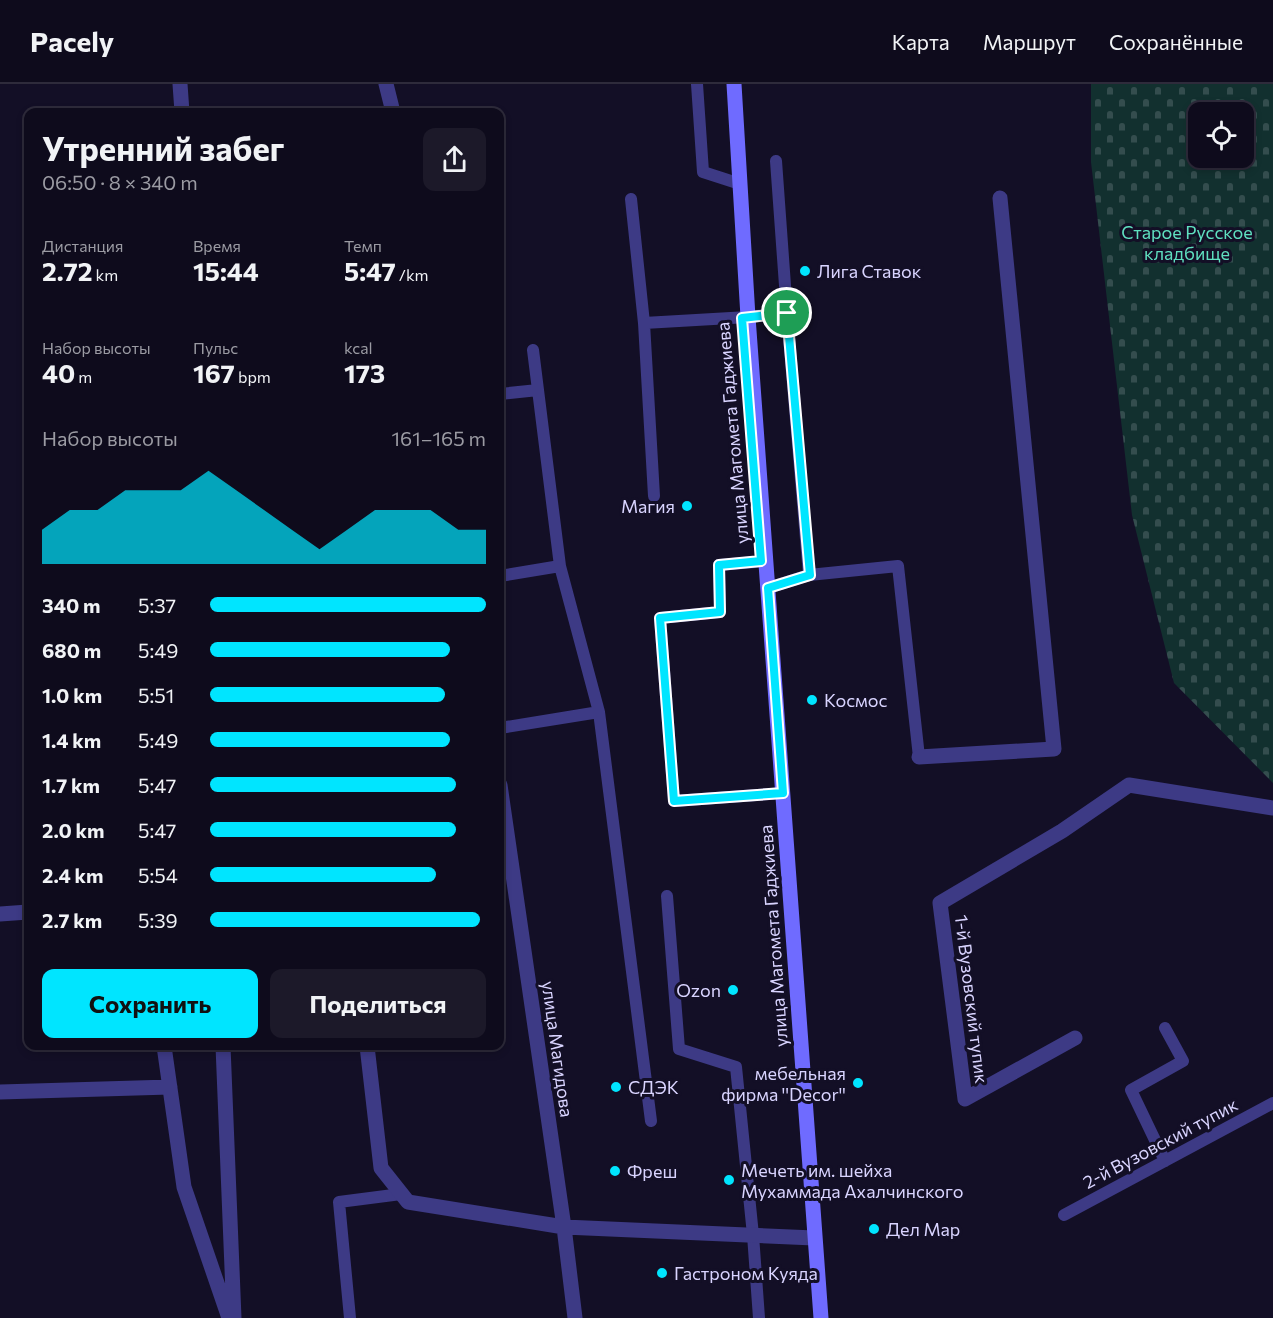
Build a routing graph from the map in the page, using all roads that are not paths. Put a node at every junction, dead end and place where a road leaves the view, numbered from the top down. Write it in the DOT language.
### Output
graph roads {
  1 [pos="180,84"];
  2 [pos="386,84"];
  3 [pos="697,84"];
  4 [pos="728,84"];
  5 [pos="734,84"];
  6 [pos="182,108"];
  7 [pos="392,108"];
  8 [pos="776,161"];
  9 [pos="734,182"];
  10 [pos="1000,198"];
  11 [pos="631,199"];
  12 [pos="787,313"];
  13 [pos="745,317"];
  14 [pos="644,323"];
  15 [pos="533,350"];
  16 [pos="537,390"];
  17 [pos="504,394"];
  18 [pos="654,496"];
  19 [pos="764,561"];
  20 [pos="560,566"];
  21 [pos="504,575"];
  22 [pos="810,575"];
  23 [pos="768,588"];
  24 [pos="599,712"];
  25 [pos="504,727"];
  26 [pos="919,757"];
  27 [pos="780,793"];
  28 [pos="1273,808"];
  29 [pos="504,813"];
  30 [pos="667,896"];
  31 [pos="24,912"];
  32 [pos="0,914"];
  33 [pos="1166,1028"];
  34 [pos="1075,1038"];
  35 [pos="165,1050"];
  36 [pos="223,1050"];
  37 [pos="367,1050"];
  38 [pos="170,1087"];
  39 [pos="0,1092"];
  40 [pos="1273,1103"];
  41 [pos="651,1121"];
  42 [pos="1165,1161"];
  43 [pos="401,1194"];
  44 [pos="1064,1215"];
  45 [pos="564,1227"];
  46 [pos="753,1235"];
  47 [pos="811,1238"];
  48 [pos="229,1318"];
  49 [pos="234,1318"];
  50 [pos="350,1318"];
  51 [pos="575,1318"];
  52 [pos="759,1318"];
  53 [pos="814,1318"];
  54 [pos="821,1318"];
  1 -- 6 [label="street"];
  2 -- 7 [label="street"];
  3 -- 9 [label="lane"];
  4 -- 9 [label="main road, улица Магомета Гаджиева"];
  5 -- 13 [label="main road, улица Магомета Гаджиева"];
  8 -- 12 [label="lane"];
  9 -- 13 [label="main road, улица Магомета Гаджиева"];
  10 -- 26 [label="street"];
  11 -- 14 [label="lane"];
  12 -- 13 [label="lane"];
  12 -- 22 [label="lane"];
  13 -- 14 [label="lane"];
  13 -- 19 [label="main road, улица Магомета Гаджиева"];
  14 -- 18 [label="lane"];
  15 -- 16 [label="lane"];
  16 -- 17 [label="lane"];
  16 -- 20 [label="lane"];
  19 -- 23 [label="main road, улица Магомета Гаджиева"];
  19 -- 27 [label="main road, улица Магомета Гаджиева"];
  19 -- 27 [label="lane"];
  20 -- 21 [label="lane"];
  20 -- 24 [label="lane"];
  22 -- 23 [label="lane"];
  22 -- 26 [label="lane"];
  23 -- 27 [label="main road, улица Магомета Гаджиева"];
  24 -- 25 [label="lane"];
  24 -- 41 [label="lane"];
  27 -- 47 [label="main road, улица Магомета Гаджиева"];
  28 -- 34 [label="street, 1-й Вузовский тупик"];
  29 -- 45 [label="street, улица Магидова"];
  30 -- 46 [label="lane"];
  31 -- 32 [label="street"];
  33 -- 42 [label="lane"];
  35 -- 38 [label="street"];
  36 -- 49 [label="street"];
  37 -- 43 [label="street"];
  38 -- 39 [label="street"];
  38 -- 48 [label="street"];
  40 -- 42 [label="lane, 2-й Вузовский тупик"];
  42 -- 44 [label="lane, 2-й Вузовский тупик"];
  43 -- 45 [label="street"];
  43 -- 50 [label="lane"];
  45 -- 46 [label="street"];
  45 -- 51 [label="street, улица Магидова"];
  46 -- 47 [label="street"];
  46 -- 52 [label="lane"];
  47 -- 53 [label="main road, улица Магомета Гаджиева"];
  47 -- 54 [label="main road, улица Магомета Гаджиева"];
}
